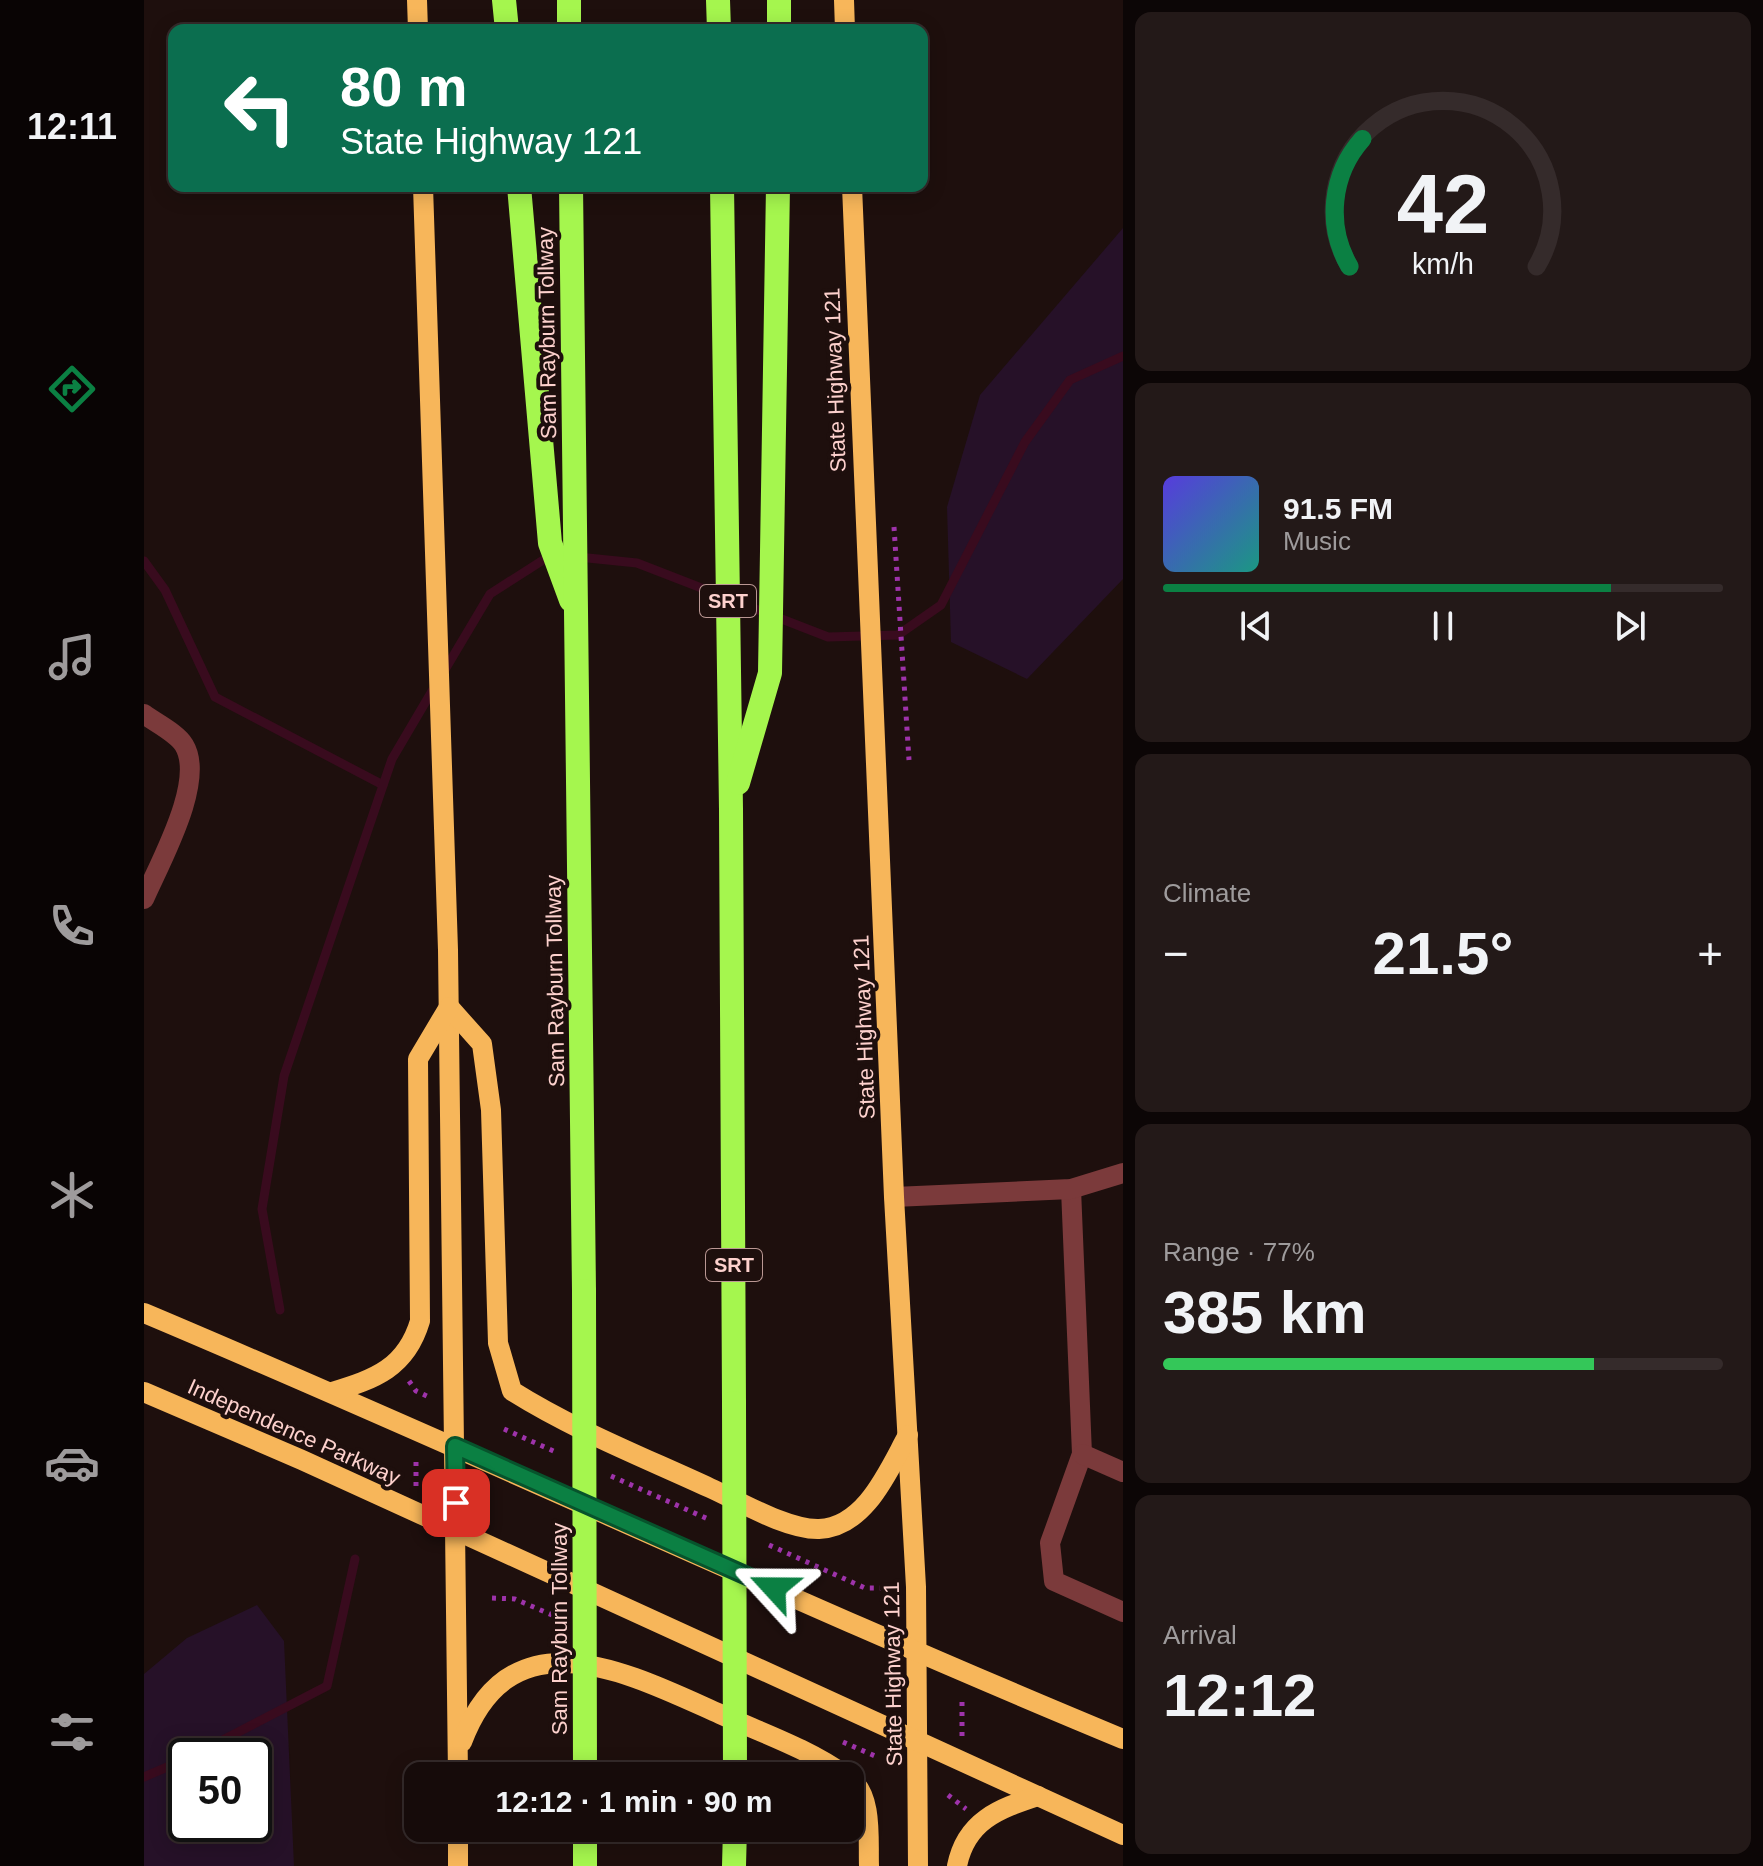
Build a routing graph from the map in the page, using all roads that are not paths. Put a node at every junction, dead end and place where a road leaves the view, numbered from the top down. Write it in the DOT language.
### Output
graph roads {
  1 [pos="417,0"];
  2 [pos="504,0"];
  3 [pos="569,0"];
  4 [pos="718,0"];
  5 [pos="779,0"];
  6 [pos="844,0"];
  7 [pos="418,24"];
  8 [pos="506,24"];
  9 [pos="569,24"];
  10 [pos="719,24"];
  11 [pos="779,24"];
  12 [pos="845,24"];
  13 [pos="423,192"];
  14 [pos="519,192"];
  15 [pos="571,192"];
  16 [pos="722,192"];
  17 [pos="778,192"];
  18 [pos="852,192"];
  19 [pos="578,621"];
  20 [pos="144,714"];
  21 [pos="731,809"];
  22 [pos="144,899"];
  23 [pos="449,1007"];
  24 [pos="1123,1173"];
  25 [pos="1071,1189"];
  26 [pos="894,1197"];
  27 [pos="144,1313"];
  28 [pos="144,1392"];
  29 [pos="332,1392"];
  30 [pos="909,1433"];
  31 [pos="455,1446"];
  32 [pos="1082,1454"];
  33 [pos="1123,1472"];
  34 [pos="457,1531"];
  35 [pos="1123,1612"];
  36 [pos="917,1652"];
  37 [pos="1123,1739"];
  38 [pos="918,1742"];
  39 [pos="458,1752"];
  40 [pos="458,1762"];
  41 [pos="585,1762"];
  42 [pos="735,1762"];
  43 [pos="824,1762"];
  44 [pos="1038,1796"];
  45 [pos="864,1802"];
  46 [pos="1123,1835"];
  47 [pos="458,1842"];
  48 [pos="585,1842"];
  49 [pos="735,1842"];
  50 [pos="458,1866"];
  51 [pos="585,1866"];
  52 [pos="734,1866"];
  53 [pos="869,1866"];
  54 [pos="918,1866"];
  55 [pos="957,1866"];
  1 -- 7 [label="main road"];
  2 -- 8 [label="highway"];
  3 -- 9 [label="highway"];
  4 -- 10 [label="highway"];
  5 -- 11 [label="highway"];
  6 -- 12 [label="main road"];
  13 -- 23 [label="main road"];
  14 -- 19 [label="highway"];
  15 -- 19 [label="highway, Sam Rayburn Tollway"];
  16 -- 21 [label="highway, SRT"];
  17 -- 21 [label="highway"];
  18 -- 26 [label="main road, State Highway 121"];
  19 -- 41 [label="highway, Sam Rayburn Tollway, bridge"];
  20 -- 22 [label="lane"];
  21 -- 42 [label="highway, SRT, bridge"];
  23 -- 29 [label="main road"];
  23 -- 30 [label="main road"];
  23 -- 31 [label="main road"];
  24 -- 25 [label="lane"];
  25 -- 26 [label="lane"];
  25 -- 32 [label="lane"];
  26 -- 30 [label="main road, State Highway 121"];
  27 -- 29 [label="main road"];
  28 -- 34 [label="main road, Independence Parkway"];
  29 -- 31 [label="main road"];
  30 -- 36 [label="main road, State Highway 121"];
  31 -- 34 [label="main road"];
  31 -- 36 [label="main road"];
  32 -- 33 [label="lane"];
  32 -- 35 [label="lane"];
  34 -- 38 [label="main road, Independence Parkway"];
  34 -- 39 [label="main road"];
  36 -- 37 [label="main road"];
  36 -- 38 [label="main road, State Highway 121"];
  38 -- 44 [label="main road, Independence Parkway"];
  38 -- 54 [label="main road, State Highway 121"];
  39 -- 40 [label="main road"];
  39 -- 43 [label="main road"];
  44 -- 46 [label="main road, Independence Parkway"];
  44 -- 55 [label="main road"];
  45 -- 53 [label="main road"];
  47 -- 50 [label="main road"];
  48 -- 51 [label="highway"];
  49 -- 52 [label="highway"];
}
